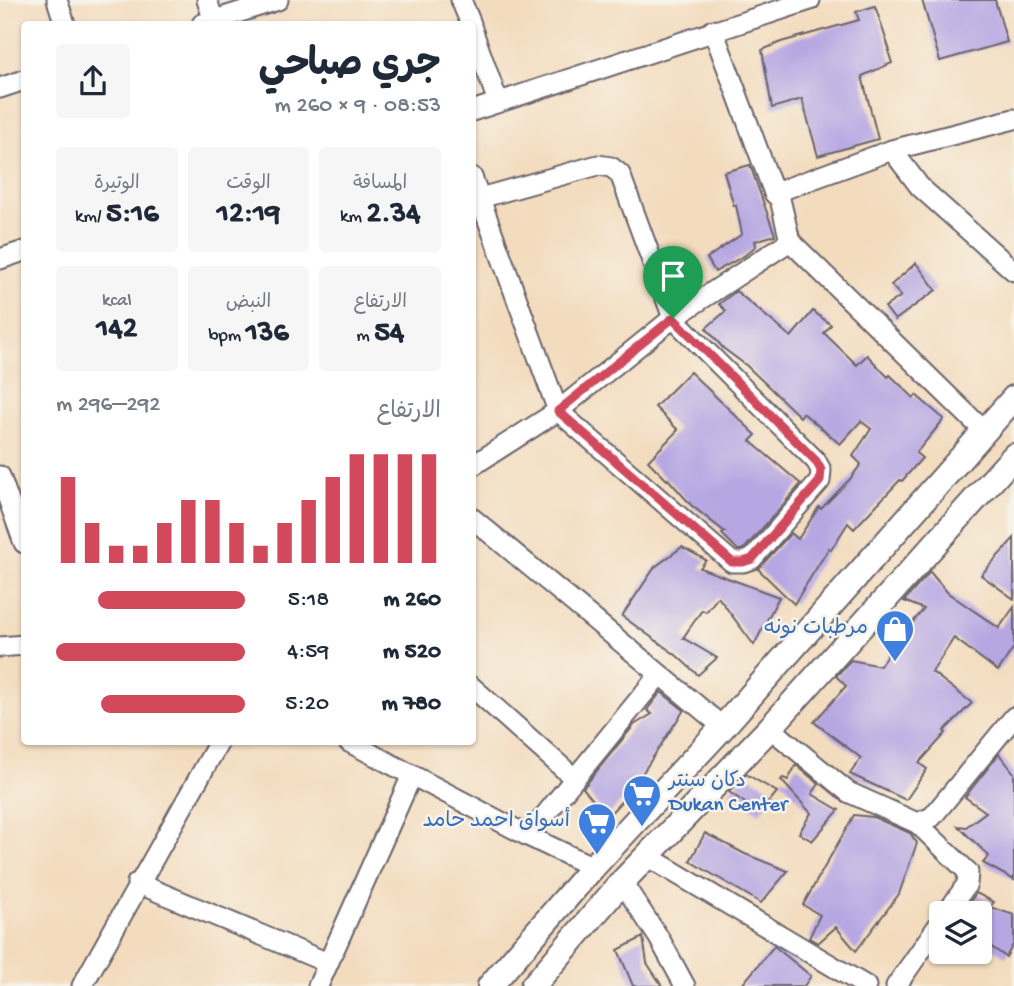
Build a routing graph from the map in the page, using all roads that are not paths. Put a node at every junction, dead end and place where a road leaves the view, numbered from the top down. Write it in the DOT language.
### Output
graph roads {
  1 [pos="57,0"];
  2 [pos="206,0"];
  3 [pos="278,0"];
  4 [pos="461,0"];
  5 [pos="810,0"];
  6 [pos="64,21"];
  7 [pos="210,21"];
  8 [pos="216,21"];
  9 [pos="470,21"];
  10 [pos="713,30"];
  11 [pos="476,41"];
  12 [pos="21,81"];
  13 [pos="0,88"];
  14 [pos="498,102"];
  15 [pos="476,110"];
  16 [pos="1014,119"];
  17 [pos="892,150"];
  18 [pos="476,186"];
  19 [pos="774,193"];
  20 [pos="481,198"];
  21 [pos="790,241"];
  22 [pos="21,252"];
  23 [pos="1,256"];
  24 [pos="1014,271"];
  25 [pos="673,318"];
  26 [pos="1014,398"];
  27 [pos="558,411"];
  28 [pos="984,431"];
  29 [pos="1014,456"];
  30 [pos="476,463"];
  31 [pos="0,476"];
  32 [pos="476,521"];
  33 [pos="21,535"];
  34 [pos="21,645"];
  35 [pos="0,647"];
  36 [pos="659,675"];
  37 [pos="476,691"];
  38 [pos="1014,717"];
  39 [pos="723,727"];
  40 [pos="770,728"];
  41 [pos="217,745"];
  42 [pos="355,745"];
  43 [pos="695,757"];
  44 [pos="412,775"];
  45 [pos="574,778"];
  46 [pos="721,779"];
  47 [pos="917,823"];
  48 [pos="527,836"];
  49 [pos="647,856"];
  50 [pos="593,867"];
  51 [pos="138,883"];
  52 [pos="622,883"];
  53 [pos="955,901"];
  54 [pos="929,939"];
  55 [pos="328,963"];
  56 [pos="82,986"];
  57 [pos="318,986"];
  58 [pos="490,986"];
  59 [pos="533,986"];
  60 [pos="685,986"];
  61 [pos="866,986"];
  62 [pos="896,986"];
  1 -- 6 [label="street"];
  2 -- 7 [label="street"];
  3 -- 8 [label="street"];
  4 -- 9 [label="street"];
  5 -- 10 [label="street"];
  10 -- 14 [label="street"];
  10 -- 19 [label="street"];
  11 -- 14 [label="street"];
  12 -- 13 [label="street"];
  14 -- 15 [label="street"];
  16 -- 17 [label="street"];
  17 -- 19 [label="street"];
  17 -- 24 [label="street"];
  18 -- 20 [label="street"];
  19 -- 21 [label="street"];
  20 -- 25 [label="street"];
  20 -- 27 [label="street"];
  21 -- 25 [label="street"];
  21 -- 28 [label="street"];
  22 -- 23 [label="street"];
  25 -- 27 [label="street"];
  25 -- 27 [label="street"];
  26 -- 28 [label="street"];
  27 -- 30 [label="street"];
  28 -- 39 [label="street"];
  29 -- 40 [label="street"];
  31 -- 33 [label="street"];
  32 -- 36 [label="street"];
  34 -- 35 [label="street"];
  36 -- 39 [label="street"];
  36 -- 45 [label="street"];
  37 -- 45 [label="street"];
  38 -- 47 [label="street"];
  39 -- 43 [label="street"];
  40 -- 46 [label="street"];
  40 -- 47 [label="street"];
  41 -- 51 [label="street"];
  42 -- 44 [label="street"];
  43 -- 46 [label="street"];
  43 -- 50 [label="street"];
  44 -- 48 [label="street"];
  44 -- 55 [label="street"];
  45 -- 48 [label="street"];
  46 -- 49 [label="street"];
  47 -- 53 [label="street"];
  48 -- 50 [label="street"];
  49 -- 52 [label="street"];
  49 -- 61 [label="street"];
  50 -- 58 [label="street"];
  51 -- 55 [label="street"];
  51 -- 56 [label="street"];
  52 -- 59 [label="street"];
  52 -- 60 [label="street"];
  54 -- 62 [label="street"];
  55 -- 57 [label="street"];
}
